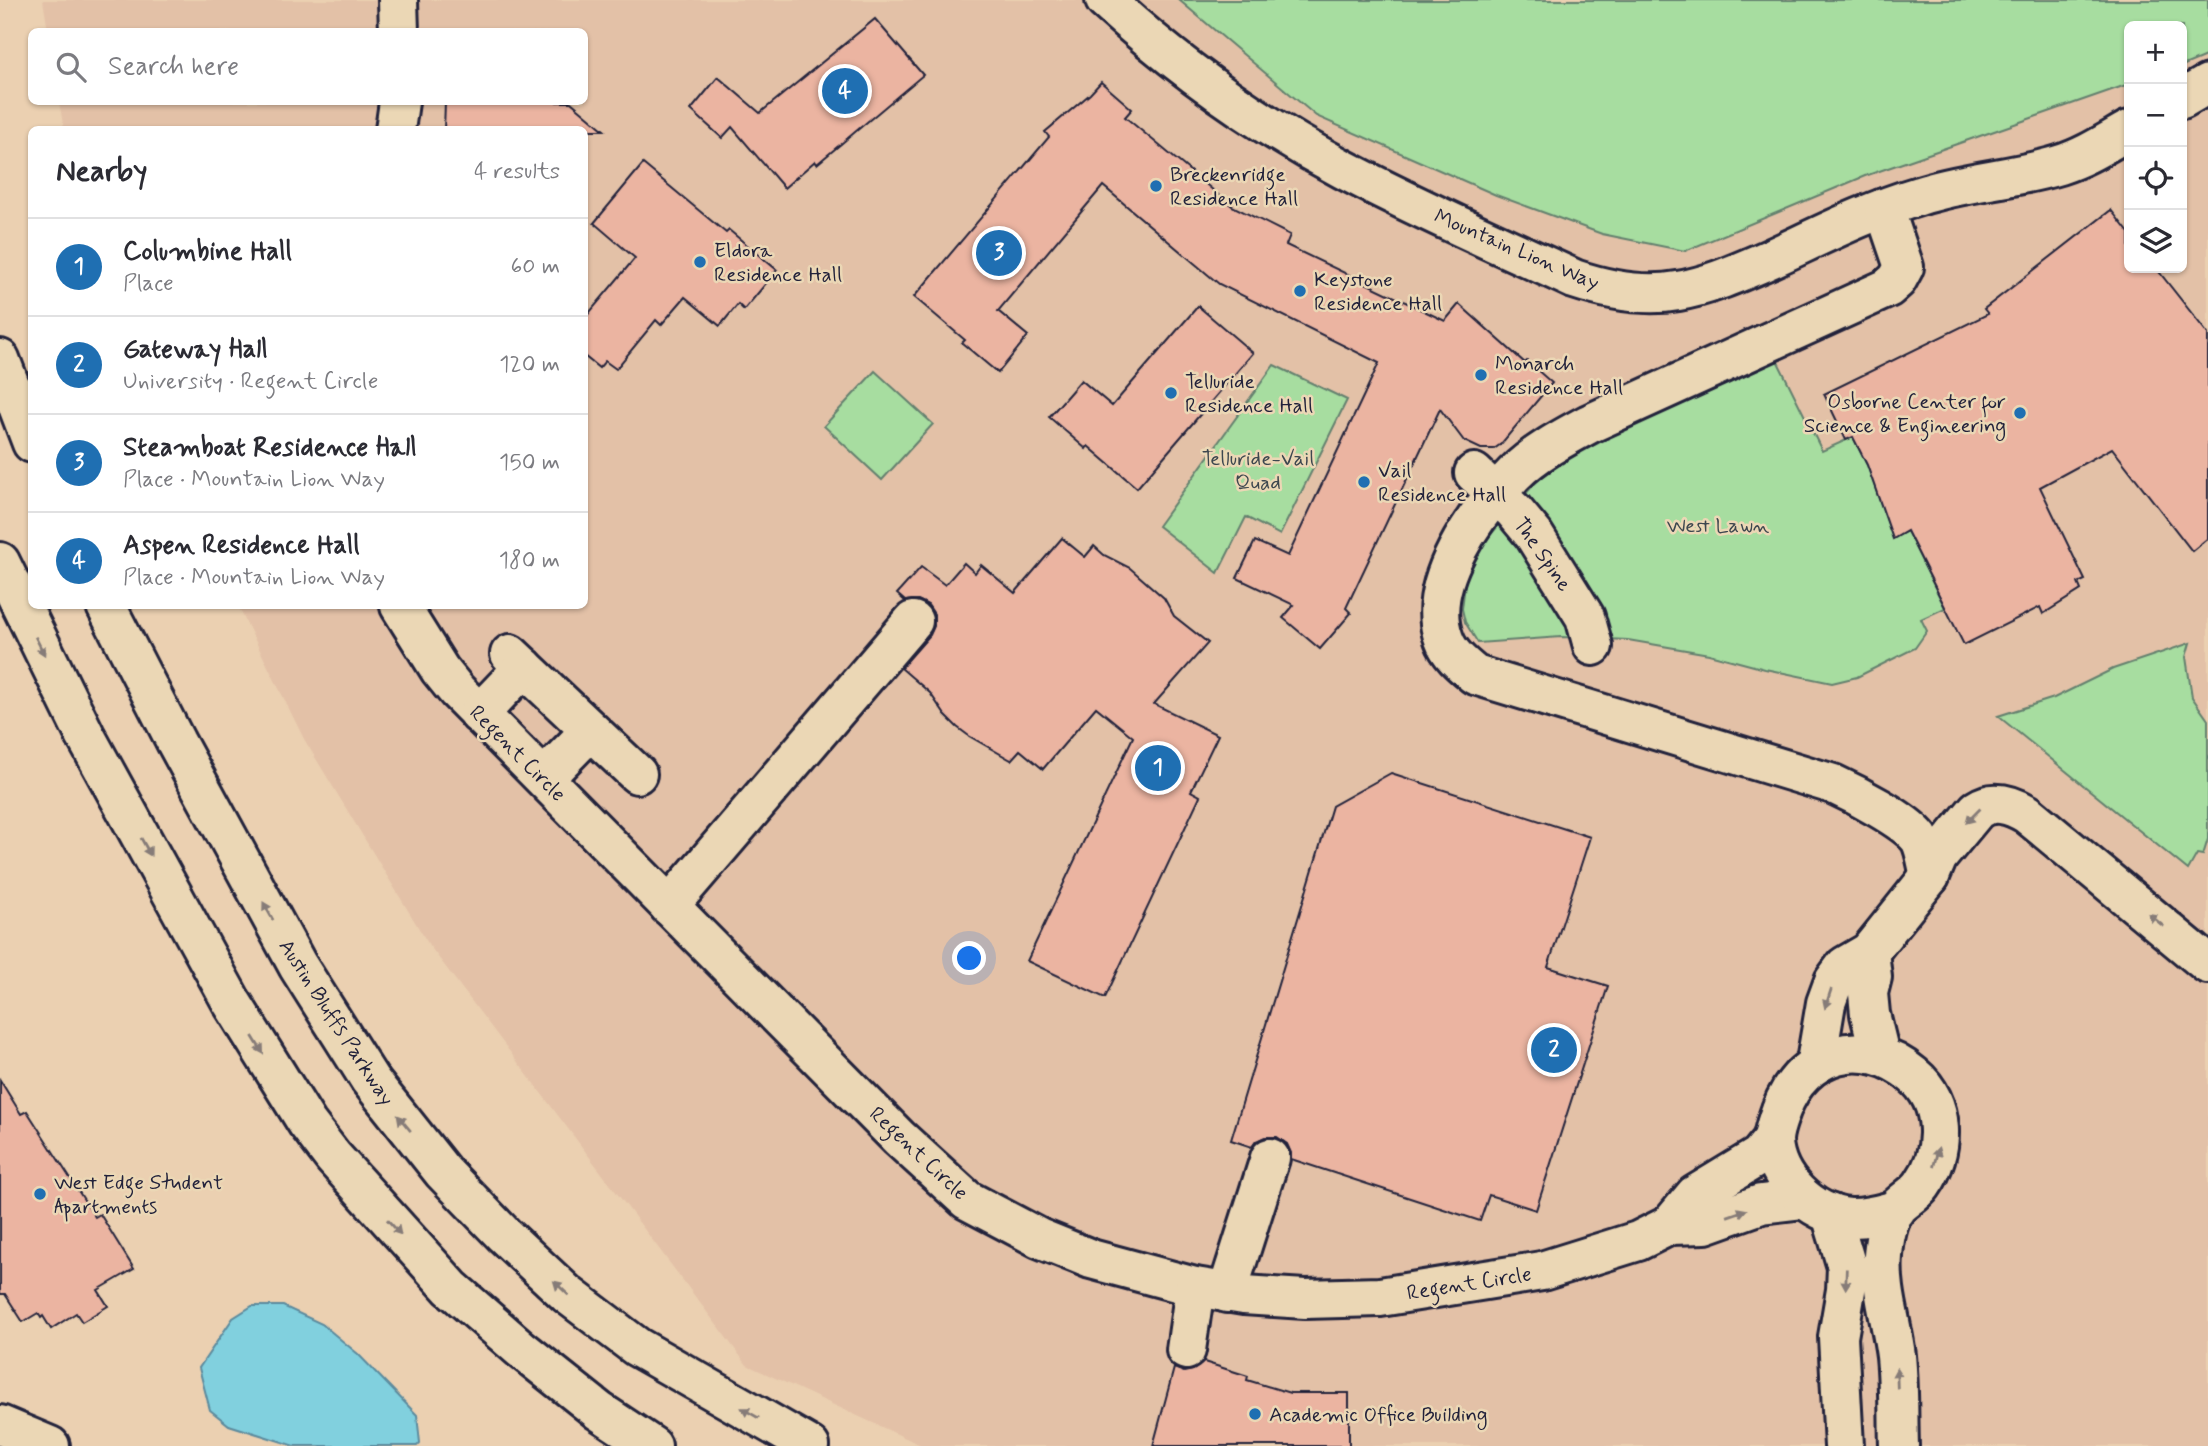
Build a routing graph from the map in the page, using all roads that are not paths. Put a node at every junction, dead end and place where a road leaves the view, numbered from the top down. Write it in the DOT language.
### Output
graph roads {
  1 [pos="398,0"];
  2 [pos="1105,0"];
  3 [pos="399,28"];
  4 [pos="2208,84"];
  5 [pos="2187,96"];
  6 [pos="399,105"];
  7 [pos="396,126"];
  8 [pos="2124,133"];
  9 [pos="1884,208"];
  10 [pos="0,359"];
  11 [pos="28,432"];
  12 [pos="1485,484"];
  13 [pos="0,562"];
  14 [pos="108,609"];
  15 [pos="402,609"];
  16 [pos="913,621"];
  17 [pos="1593,646"];
  18 [pos="479,714"];
  19 [pos="590,731"];
  20 [pos="637,774"];
  21 [pos="544,778"];
  22 [pos="1930,876"];
  23 [pos="669,906"];
  24 [pos="1869,952"];
  25 [pos="2208,964"];
  26 [pos="1880,1055"];
  27 [pos="1816,1062"];
  28 [pos="1773,1139"];
  29 [pos="1270,1158"];
  30 [pos="1817,1206"];
  31 [pos="1896,1210"];
  32 [pos="1670,1225"];
  33 [pos="1211,1290"];
  34 [pos="1185,1350"];
  35 [pos="652,1446"];
  36 [pos="810,1446"];
  37 [pos="1844,1446"];
  38 [pos="1899,1446"];
  1 -- 3 [label="street"];
  2 -- 9 [label="street, Mountain Lion Way"];
  4 -- 5 [label="street"];
  6 -- 7 [label="street"];
  8 -- 9 [label="street, Mountain Lion Way"];
  9 -- 12 [label="street"];
  10 -- 11 [label="street"];
  12 -- 17 [label="street, The Spine"];
  12 -- 22 [label="street"];
  13 -- 35 [label="street, one-way"];
  36 -- 14 [label="street, Austin Bluffs Parkway, one-way"];
  15 -- 18 [label="street, Regent Circle"];
  16 -- 23 [label="street"];
  18 -- 19 [label="street"];
  18 -- 21 [label="street, Regent Circle"];
  19 -- 20 [label="street"];
  19 -- 21 [label="street"];
  21 -- 23 [label="street, Regent Circle"];
  22 -- 24 [label="street"];
  25 -- 22 [label="street, one-way"];
  23 -- 33 [label="street, Regent Circle"];
  24 -- 26 [label="street"];
  24 -- 27 [label="street, one-way"];
  26 -- 27 [label="street"];
  31 -- 26 [label="street, one-way"];
  27 -- 28 [label="street, Regent Circle"];
  28 -- 30 [label="street"];
  28 -- 32 [label="street, Regent Circle"];
  29 -- 33 [label="street"];
  30 -- 31 [label="street"];
  32 -- 30 [label="street, Regent Circle, one-way"];
  30 -- 37 [label="street, one-way"];
  38 -- 31 [label="street, one-way"];
  32 -- 33 [label="street, Regent Circle"];
  33 -- 34 [label="street"];
}
